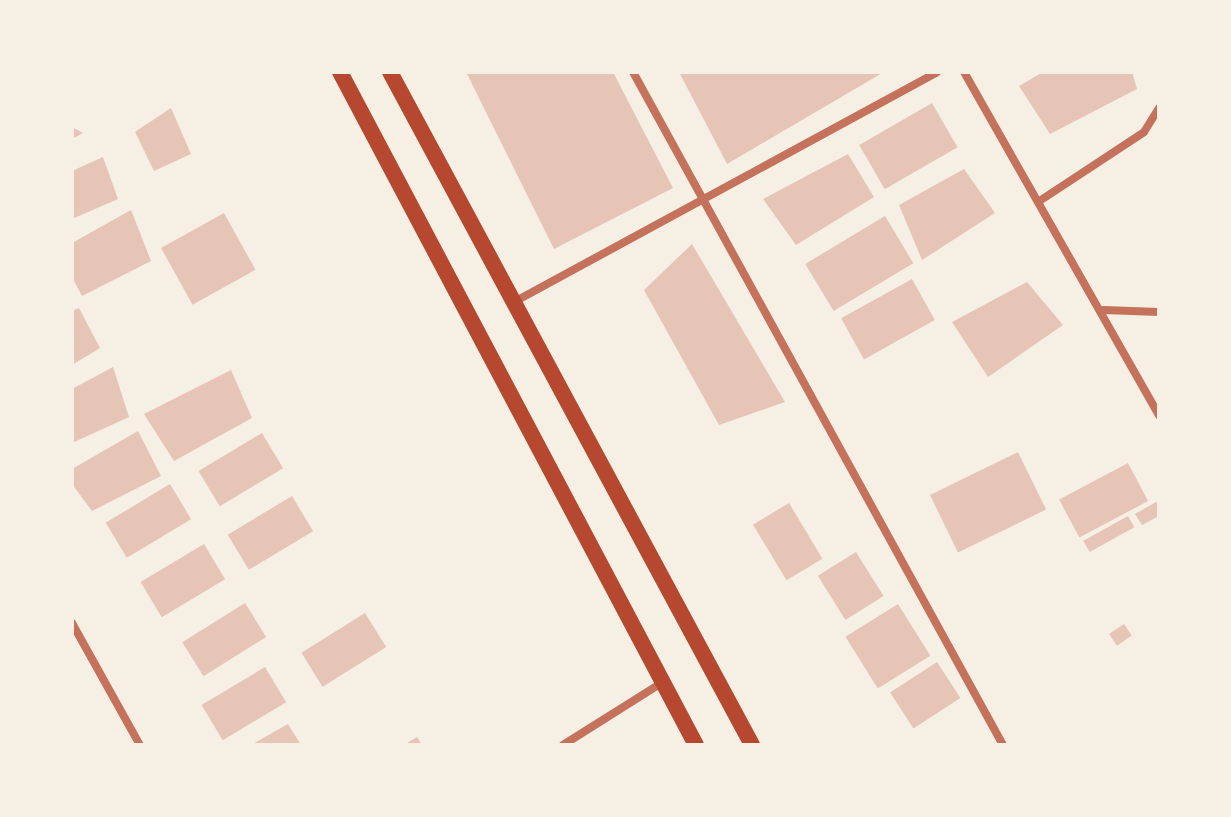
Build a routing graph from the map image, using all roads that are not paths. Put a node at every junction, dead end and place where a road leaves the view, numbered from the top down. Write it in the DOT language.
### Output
graph roads {
  1 [pos="340,72"];
  2 [pos="390,72"];
  3 [pos="633,72"];
  4 [pos="937,72"];
  5 [pos="964,72"];
  6 [pos="1159,108"];
  7 [pos="1041,200"];
  8 [pos="700,202"];
  9 [pos="514,302"];
  10 [pos="1104,310"];
  11 [pos="1159,312"];
  12 [pos="1159,415"];
  13 [pos="72,623"];
  14 [pos="663,682"];
  15 [pos="140,745"];
  16 [pos="563,745"];
  17 [pos="696,745"];
  18 [pos="752,745"];
  19 [pos="1003,745"];
  1 -- 14 [label="main road"];
  2 -- 9 [label="main road"];
  3 -- 8 [label="street"];
  4 -- 8 [label="street"];
  5 -- 7 [label="street"];
  6 -- 7 [label="street"];
  7 -- 10 [label="street"];
  8 -- 9 [label="street"];
  8 -- 19 [label="street"];
  9 -- 18 [label="main road"];
  10 -- 11 [label="street"];
  10 -- 12 [label="street"];
  13 -- 15 [label="street"];
  14 -- 16 [label="street"];
  14 -- 17 [label="main road"];
}
